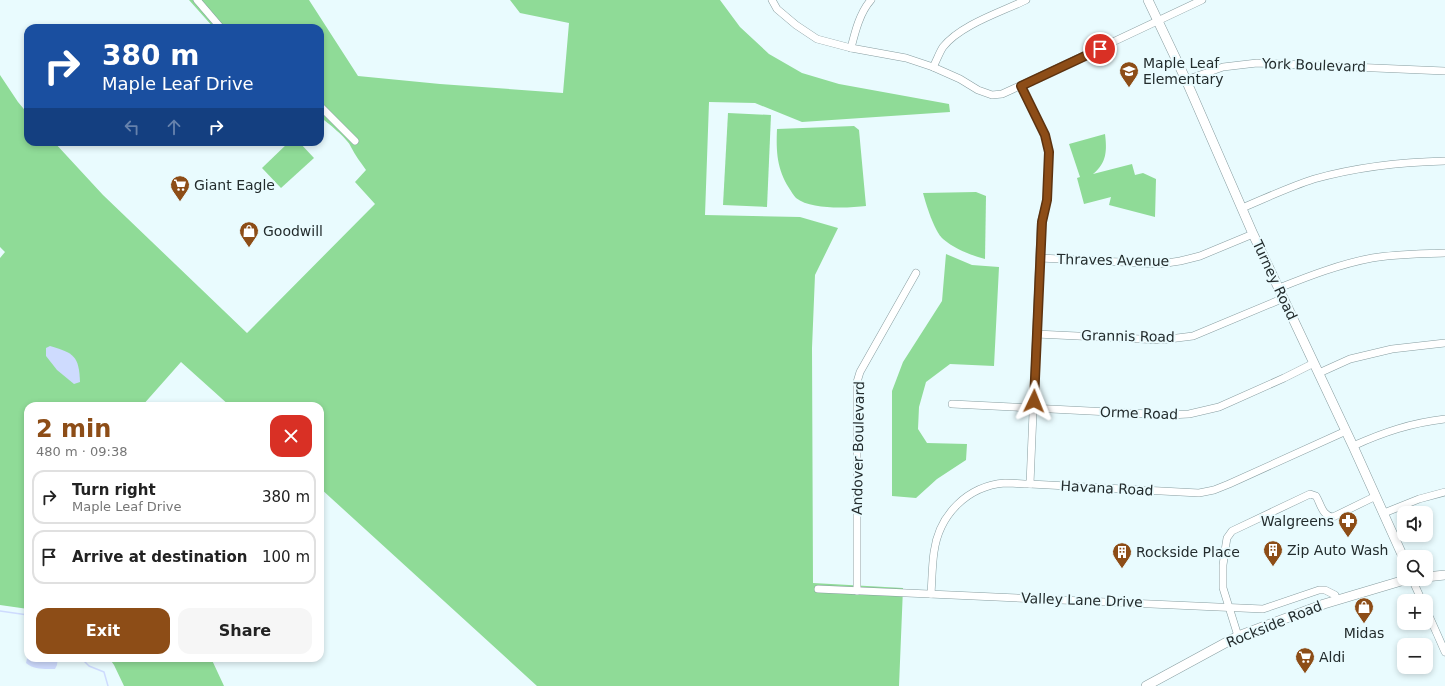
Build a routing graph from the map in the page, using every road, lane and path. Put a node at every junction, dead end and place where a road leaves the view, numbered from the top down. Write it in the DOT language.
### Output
graph roads {
  1 [pos="197,0"];
  2 [pos="772,0"];
  3 [pos="1026,0"];
  4 [pos="1148,0"];
  5 [pos="1202,0"];
  6 [pos="868,2"];
  7 [pos="1158,21"];
  8 [pos="218,24"];
  9 [pos="851,48"];
  10 [pos="933,67"];
  11 [pos="1445,71"];
  12 [pos="1186,80"];
  13 [pos="1021,86"];
  14 [pos="324,110"];
  15 [pos="355,141"];
  16 [pos="1445,162"];
  17 [pos="1242,208"];
  18 [pos="1253,234"];
  19 [pos="1445,253"];
  20 [pos="1040,258"];
  21 [pos="916,273"];
  22 [pos="1279,288"];
  23 [pos="1284,298"];
  24 [pos="1036,334"];
  25 [pos="1445,343"];
  26 [pos="1314,363"];
  27 [pos="1319,373"];
  28 [pos="952,404"];
  29 [pos="1034,409"];
  30 [pos="1445,419"];
  31 [pos="1346,431"];
  32 [pos="1353,446"];
  33 [pos="1030,484"];
  34 [pos="1445,492"];
  35 [pos="1376,496"];
  36 [pos="1384,513"];
  37 [pos="1400,550"];
  38 [pos="1445,575"];
  39 [pos="1433,576"];
  40 [pos="1397,582"];
  41 [pos="818,588"];
  42 [pos="857,591"];
  43 [pos="931,594"];
  44 [pos="1337,600"];
  45 [pos="1230,607"];
  46 [pos="1433,625"];
  47 [pos="1238,636"];
  48 [pos="1445,652"];
  49 [pos="1146,686"];
  1 -- 8 [label="street"];
  2 -- 9 [label="street"];
  3 -- 10 [label="street"];
  4 -- 7 [label="main road, Turney Road"];
  5 -- 7 [label="street"];
  6 -- 9 [label="street"];
  7 -- 12 [label="main road, Turney Road"];
  7 -- 13 [label="street"];
  9 -- 10 [label="street"];
  10 -- 13 [label="street"];
  11 -- 12 [label="street, York Boulevard"];
  12 -- 17 [label="main road, Turney Road"];
  13 -- 20 [label="street"];
  14 -- 15 [label="street"];
  16 -- 17 [label="street"];
  17 -- 18 [label="main road, Turney Road"];
  18 -- 20 [label="street, Thraves Avenue"];
  18 -- 22 [label="main road, Turney Road"];
  19 -- 22 [label="street"];
  20 -- 24 [label="street"];
  21 -- 42 [label="street, Andover Boulevard"];
  22 -- 23 [label="main road, Turney Road"];
  23 -- 24 [label="street, Grannis Road"];
  23 -- 26 [label="main road, Turney Road"];
  24 -- 29 [label="street"];
  25 -- 27 [label="street"];
  26 -- 27 [label="main road, Turney Road"];
  26 -- 29 [label="street, Orme Road"];
  27 -- 31 [label="main road, Turney Road"];
  28 -- 29 [label="street, Orme Road"];
  29 -- 33 [label="street"];
  30 -- 32 [label="street"];
  31 -- 32 [label="main road, Turney Road"];
  31 -- 33 [label="street, Havana Road"];
  32 -- 35 [label="main road, Turney Road"];
  33 -- 43 [label="street, Havana Road"];
  34 -- 36 [label="street"];
  35 -- 36 [label="main road, Turney Road"];
  35 -- 45 [label="street"];
  36 -- 37 [label="main road, Turney Road"];
  38 -- 39 [label="main road"];
  40 -- 44 [label="main road, Rockside Road"];
  41 -- 42 [label="street, Valley Lane Drive"];
  42 -- 43 [label="street, Valley Lane Drive"];
  43 -- 45 [label="street, Valley Lane Drive"];
  44 -- 45 [label="street, Valley Lane Drive"];
  44 -- 47 [label="main road, Rockside Road"];
  45 -- 47 [label="street"];
  46 -- 48 [label="street"];
  47 -- 49 [label="main road, Rockside Road"];
}
